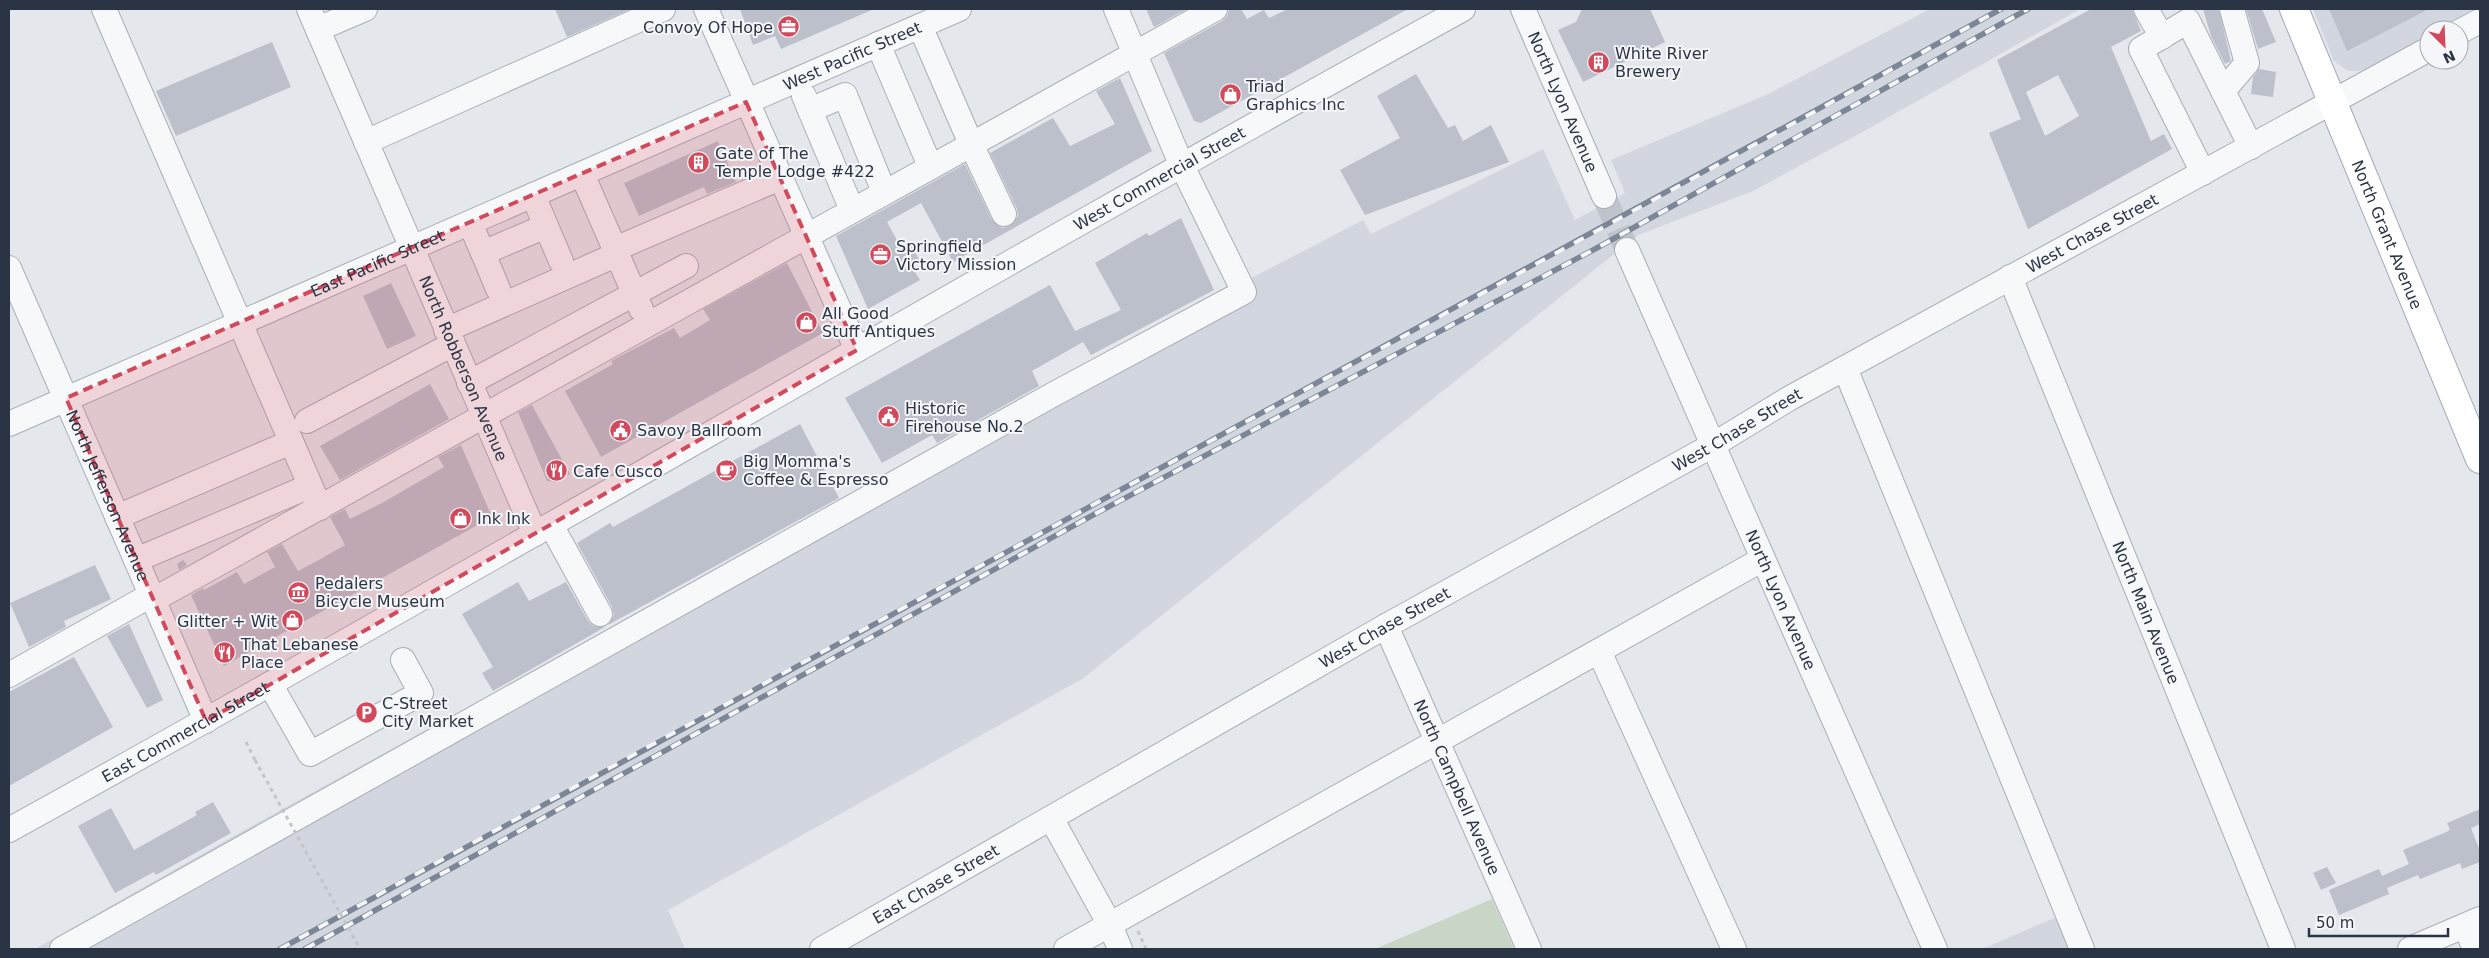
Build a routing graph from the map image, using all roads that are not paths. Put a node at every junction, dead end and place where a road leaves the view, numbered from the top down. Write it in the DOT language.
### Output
graph roads {
  1 [pos="104,9"];
  2 [pos="365,9"];
  3 [pos="663,9"];
  4 [pos="706,9"];
  5 [pos="959,9"];
  6 [pos="1116,9"];
  7 [pos="1215,9"];
  8 [pos="1463,9"];
  9 [pos="1523,9"];
  10 [pos="2146,9"];
  11 [pos="2232,9"];
  12 [pos="2294,9"];
  13 [pos="314,19"];
  14 [pos="920,26"];
  15 [pos="2162,37"];
  16 [pos="878,44"];
  17 [pos="1134,53"];
  18 [pos="2419,55"];
  19 [pos="797,79"];
  20 [pos="2223,91"];
  21 [pos="746,102"];
  22 [pos="2332,103"];
  23 [pos="810,110"];
  24 [pos="366,142"];
  25 [pos="971,144"];
  26 [pos="2251,147"];
  27 [pos="1181,164"];
  28 [pos="930,166"];
  29 [pos="2203,173"];
  30 [pos="582,174"];
  31 [pos="780,178"];
  32 [pos="884,192"];
  33 [pos="533,195"];
  34 [pos="1604,196"];
  35 [pos="852,210"];
  36 [pos="1004,214"];
  37 [pos="470,223"];
  38 [pos="546,226"];
  39 [pos="806,236"];
  40 [pos="411,249"];
  41 [pos="1627,250"];
  42 [pos="616,252"];
  43 [pos="483,253"];
  44 [pos="562,261"];
  45 [pos="686,266"];
  46 [pos="9,268"];
  47 [pos="2010,277"];
  48 [pos="498,289"];
  49 [pos="635,294"];
  50 [pos="239,323"];
  51 [pos="648,324"];
  52 [pos="449,337"];
  53 [pos="857,350"];
  54 [pos="1844,368"];
  55 [pos="470,383"];
  56 [pos="66,398"];
  57 [pos="484,416"];
  58 [pos="307,421"];
  59 [pos="9,424"];
  60 [pos="291,442"];
  61 [pos="1713,445"];
  62 [pos="2480,459"];
  63 [pos="310,486"];
  64 [pos="320,508"];
  65 [pos="118,517"];
  66 [pos="543,529"];
  67 [pos="1763,558"];
  68 [pos="136,560"];
  69 [pos="152,598"];
  70 [pos="600,614"];
  71 [pos="1386,626"];
  72 [pos="1600,651"];
  73 [pos="403,660"];
  74 [pos="9,675"];
  75 [pos="270,684"];
  76 [pos="206,721"];
  77 [pos="1437,742"];
  78 [pos="1051,818"];
  79 [pos="9,830"];
  80 [pos="2473,923"];
  81 [pos="1110,925"];
  82 [pos="62,949"];
  83 [pos="822,949"];
  84 [pos="1066,949"];
  85 [pos="1120,949"];
  86 [pos="1529,949"];
  87 [pos="1734,949"];
  88 [pos="1936,949"];
  89 [pos="2082,949"];
  90 [pos="2283,949"];
  91 [pos="2410,949"];
  92 [pos="2475,949"];
  1 -- 50 [label="street"];
  2 -- 13 [label="street"];
  3 -- 24 [label="street"];
  4 -- 21 [label="street"];
  5 -- 14 [label="street, West Pacific Street"];
  6 -- 17 [label="street"];
  7 -- 17 [label="street"];
  8 -- 27 [label="street, West Commercial Street"];
  9 -- 34 [label="street, North Lyon Avenue"];
  10 -- 15 [label="street"];
  11 -- 20 [label="street"];
  12 -- 22 [label="main road, North Grant Avenue"];
  13 -- 24 [label="street, North Robberson Avenue"];
  14 -- 16 [label="street, West Pacific Street"];
  14 -- 25 [label="street"];
  15 -- 20 [label="street"];
  15 -- 29 [label="street"];
  16 -- 19 [label="street, West Pacific Street"];
  16 -- 28 [label="street"];
  17 -- 25 [label="street"];
  17 -- 27 [label="street"];
  18 -- 22 [label="street, West Chase Street"];
  19 -- 21 [label="street, West Pacific Street"];
  19 -- 23 [label="street"];
  20 -- 26 [label="street"];
  21 -- 30 [label="street, East Pacific Street"];
  21 -- 31 [label="street"];
  22 -- 26 [label="street, West Chase Street"];
  22 -- 62 [label="main road, North Grant Avenue"];
  23 -- 32 [label="street"];
  23 -- 35 [label="street"];
  24 -- 40 [label="street, North Robberson Avenue"];
  25 -- 28 [label="street"];
  25 -- 36 [label="street"];
  26 -- 29 [label="street, West Chase Street"];
  27 -- 53 [label="street, West Commercial Street"];
  27 -- 82 [label="street"];
  28 -- 32 [label="street"];
  29 -- 47 [label="street, West Chase Street"];
  30 -- 33 [label="street, East Pacific Street"];
  30 -- 42 [label="street"];
  31 -- 39 [label="street"];
  31 -- 42 [label="street"];
  32 -- 35 [label="street"];
  33 -- 37 [label="street, East Pacific Street"];
  33 -- 38 [label="street"];
  35 -- 39 [label="street"];
  37 -- 40 [label="street, East Pacific Street"];
  37 -- 43 [label="street"];
  38 -- 43 [label="street"];
  38 -- 44 [label="street"];
  39 -- 51 [label="street"];
  39 -- 53 [label="street"];
  40 -- 50 [label="street, East Pacific Street"];
  40 -- 52 [label="street, North Robberson Avenue"];
  41 -- 61 [label="street, North Lyon Avenue"];
  42 -- 49 [label="street"];
  42 -- 52 [label="street"];
  43 -- 48 [label="street"];
  45 -- 49 [label="street"];
  46 -- 56 [label="street, North Jefferson Avenue"];
  47 -- 54 [label="street, West Chase Street"];
  47 -- 90 [label="street, North Main Avenue"];
  49 -- 51 [label="street"];
  49 -- 55 [label="street"];
  50 -- 56 [label="street, East Pacific Street"];
  50 -- 60 [label="street"];
  51 -- 57 [label="street"];
  52 -- 55 [label="street, North Robberson Avenue"];
  52 -- 58 [label="street"];
  53 -- 66 [label="street, East Commercial Street"];
  54 -- 61 [label="street, West Chase Street"];
  54 -- 89 [label="street"];
  55 -- 57 [label="street, North Robberson Avenue"];
  56 -- 59 [label="street, East Pacific Street"];
  56 -- 65 [label="street, North Jefferson Avenue"];
  57 -- 64 [label="street"];
  57 -- 66 [label="street, North Robberson Avenue"];
  60 -- 63 [label="street"];
  60 -- 65 [label="street"];
  61 -- 67 [label="street, North Lyon Avenue"];
  61 -- 71 [label="street, West Chase Street"];
  63 -- 64 [label="street"];
  63 -- 68 [label="street"];
  64 -- 69 [label="street"];
  65 -- 68 [label="street, North Jefferson Avenue"];
  66 -- 70 [label="street, North Robberson Avenue"];
  66 -- 75 [label="street, East Commercial Street"];
  67 -- 72 [label="street"];
  67 -- 88 [label="street, North Lyon Avenue"];
  68 -- 69 [label="street, North Jefferson Avenue"];
  69 -- 74 [label="street"];
  69 -- 76 [label="street, North Jefferson Avenue"];
  71 -- 77 [label="street, North Campbell Avenue"];
  71 -- 78 [label="street, West Chase Street"];
  72 -- 77 [label="street"];
  72 -- 87 [label="street"];
  73 -- 75 [label="street"];
  75 -- 76 [label="street, East Commercial Street"];
  76 -- 79 [label="street, East Commercial Street"];
  77 -- 81 [label="street"];
  77 -- 86 [label="street, North Campbell Avenue"];
  78 -- 81 [label="street"];
  78 -- 83 [label="street, East Chase Street"];
  80 -- 91 [label="street"];
  80 -- 92 [label="street"];
  81 -- 84 [label="street"];
  81 -- 85 [label="street"];
}
